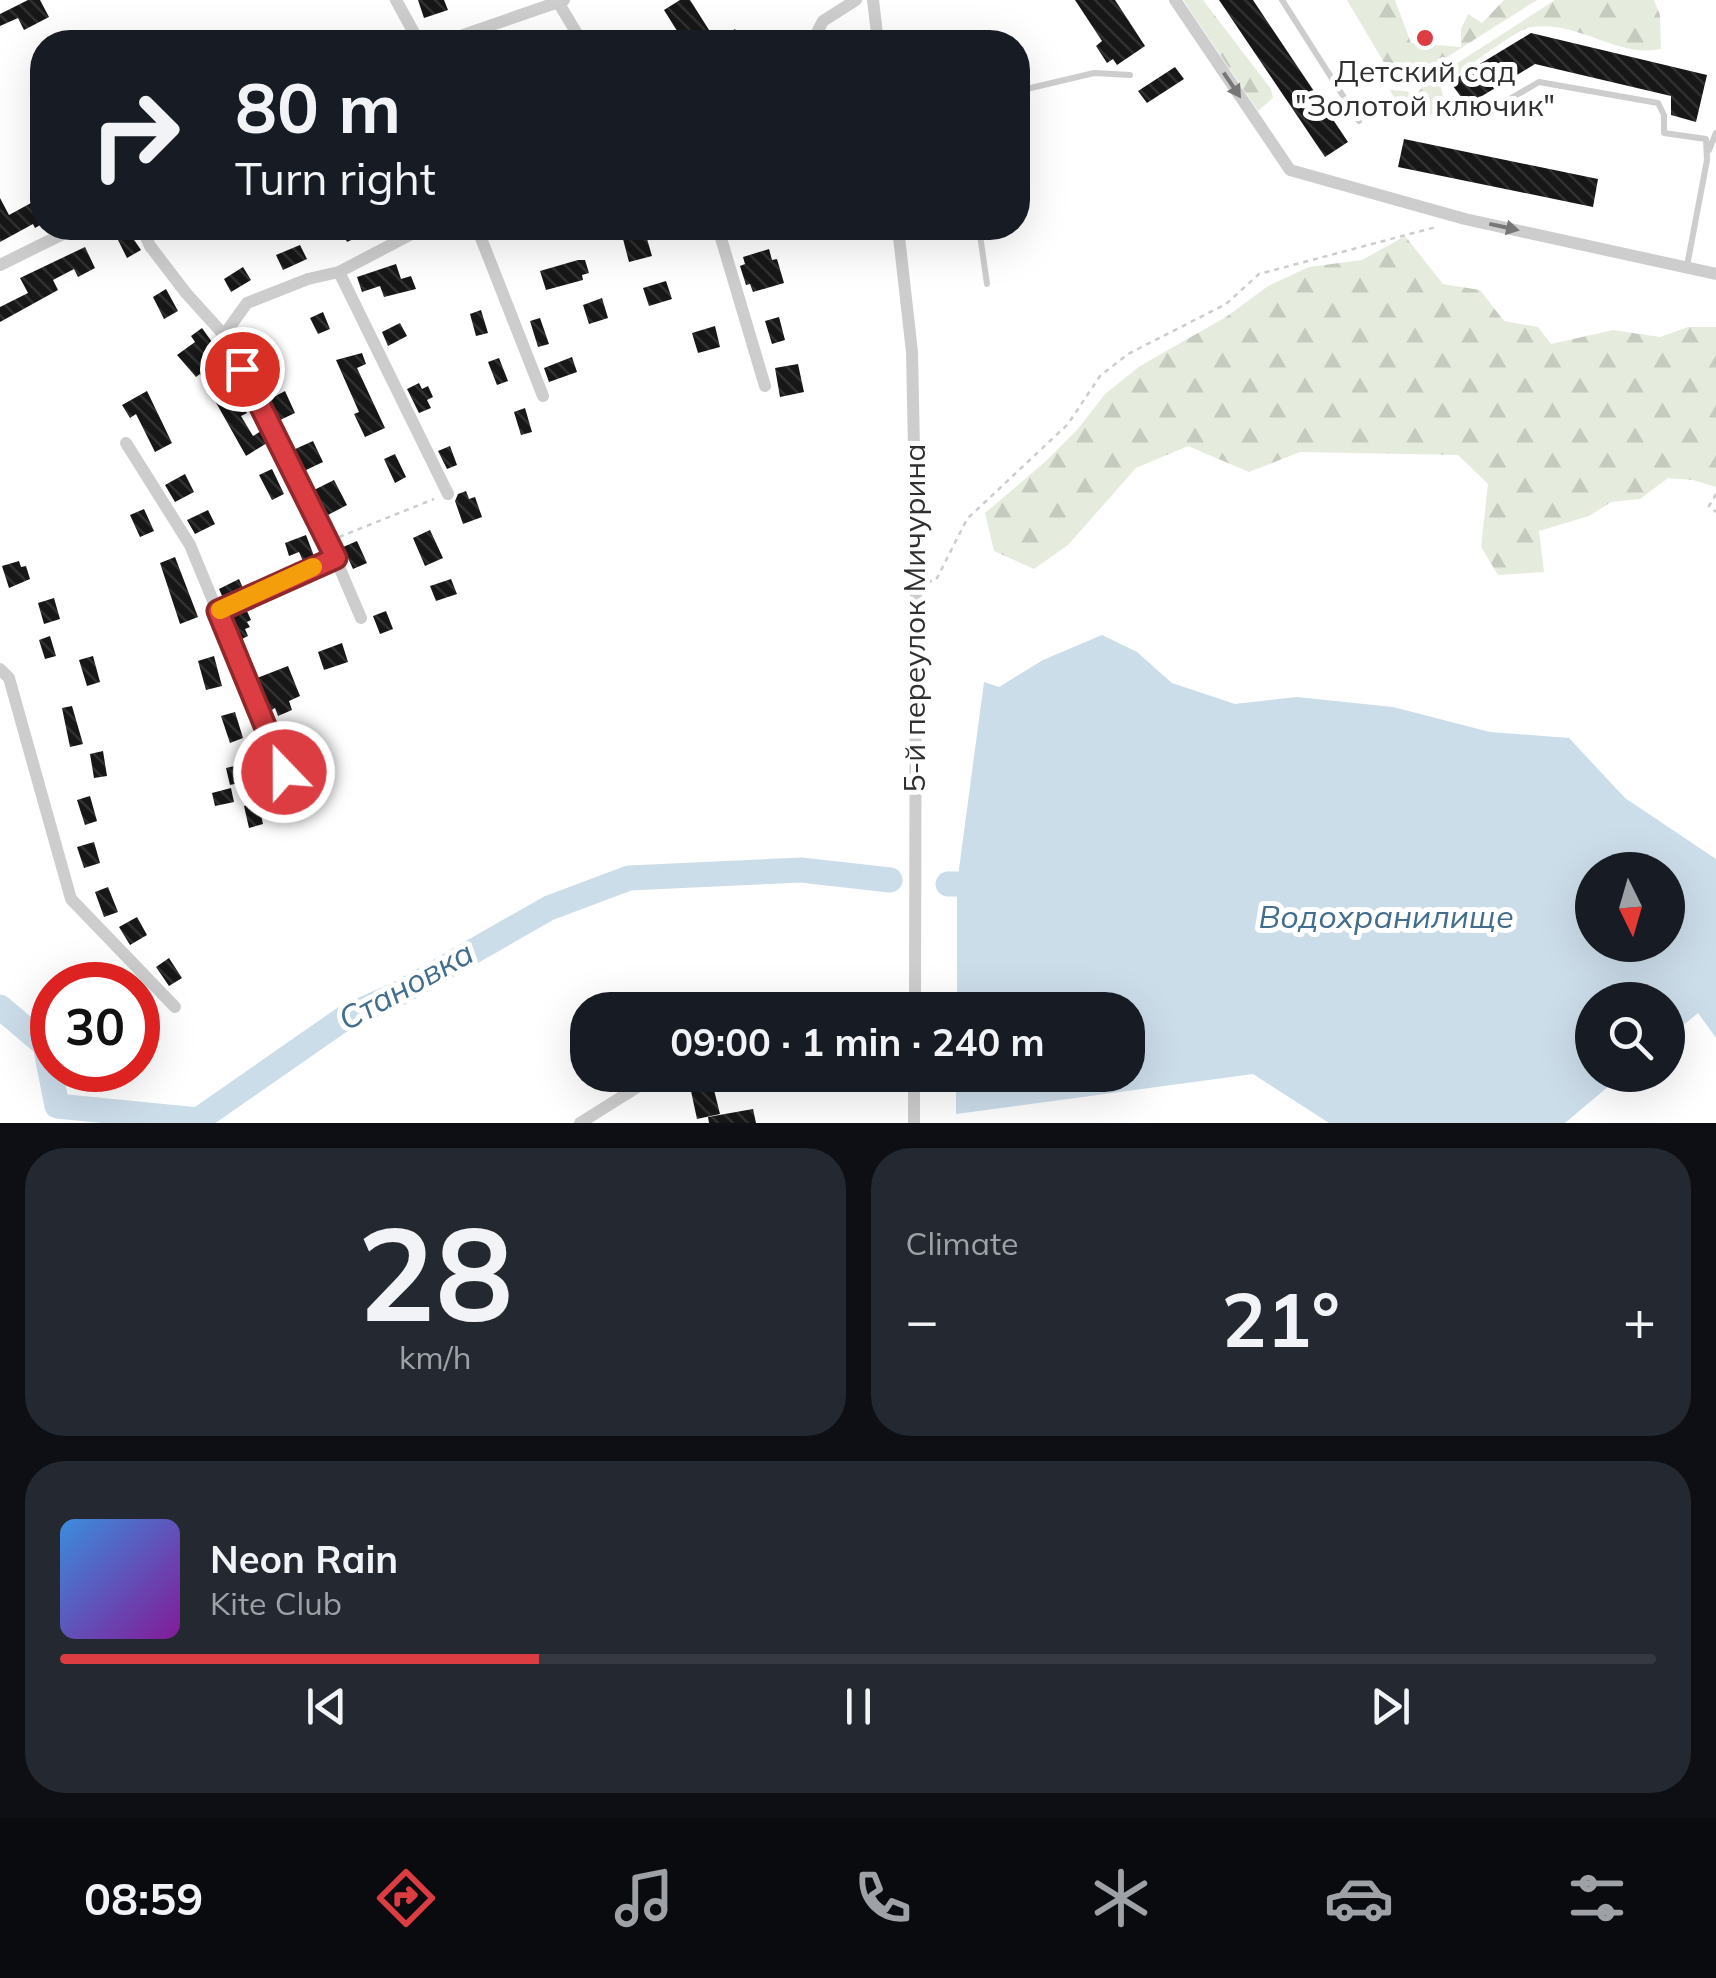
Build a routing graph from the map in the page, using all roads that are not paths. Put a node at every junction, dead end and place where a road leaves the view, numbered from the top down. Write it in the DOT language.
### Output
graph roads {
  1 [pos="396,0"];
  2 [pos="856,0"];
  3 [pos="873,0"];
  4 [pos="1282,0"];
  5 [pos="561,1"];
  6 [pos="1176,2"];
  7 [pos="412,30"];
  8 [pos="478,30"];
  9 [pos="576,30"];
  10 [pos="819,30"];
  11 [pos="877,30"];
  12 [pos="1130,74"];
  13 [pos="1030,88"];
  14 [pos="1479,117"];
  15 [pos="1359,121"];
  16 [pos="1716,133"];
  17 [pos="1707,156"];
  18 [pos="51,240"];
  19 [pos="147,240"];
  20 [pos="401,240"];
  21 [pos="483,240"];
  22 [pos="721,240"];
  23 [pos="899,240"];
  24 [pos="982,240"];
  25 [pos="0,265"];
  26 [pos="1686,268"];
  27 [pos="339,272"];
  28 [pos="1716,274"];
  29 [pos="987,284"];
  30 [pos="224,335"];
  31 [pos="764,386"];
  32 [pos="543,396"];
  33 [pos="126,442"];
  34 [pos="448,494"];
  35 [pos="336,558"];
  36 [pos="218,611"];
  37 [pos="361,618"];
  38 [pos="0,669"];
  39 [pos="284,772"];
  40 [pos="914,992"];
  41 [pos="175,1007"];
  42 [pos="629,1092"];
  43 [pos="914,1092"];
  44 [pos="580,1123"];
  45 [pos="914,1123"];
  1 -- 7 [label="street"];
  2 -- 10 [label="street"];
  3 -- 11 [label="street"];
  4 -- 15 [label="lane"];
  5 -- 8 [label="street"];
  5 -- 9 [label="street"];
  6 -- 26 [label="street, one-way"];
  12 -- 13 [label="lane"];
  14 -- 17 [label="lane"];
  16 -- 17 [label="lane"];
  17 -- 26 [label="lane"];
  18 -- 25 [label="street"];
  19 -- 30 [label="street"];
  20 -- 27 [label="street"];
  21 -- 32 [label="street"];
  22 -- 31 [label="street"];
  23 -- 40 [label="street, 5-й переулок Мичурина"];
  24 -- 29 [label="lane"];
  26 -- 28 [label="street"];
  27 -- 30 [label="street"];
  27 -- 34 [label="street"];
  30 -- 35 [label="street"];
  33 -- 36 [label="street"];
  35 -- 36 [label="street"];
  35 -- 37 [label="street"];
  36 -- 39 [label="street"];
  38 -- 41 [label="street"];
  42 -- 44 [label="street"];
  43 -- 45 [label="street"];
}
